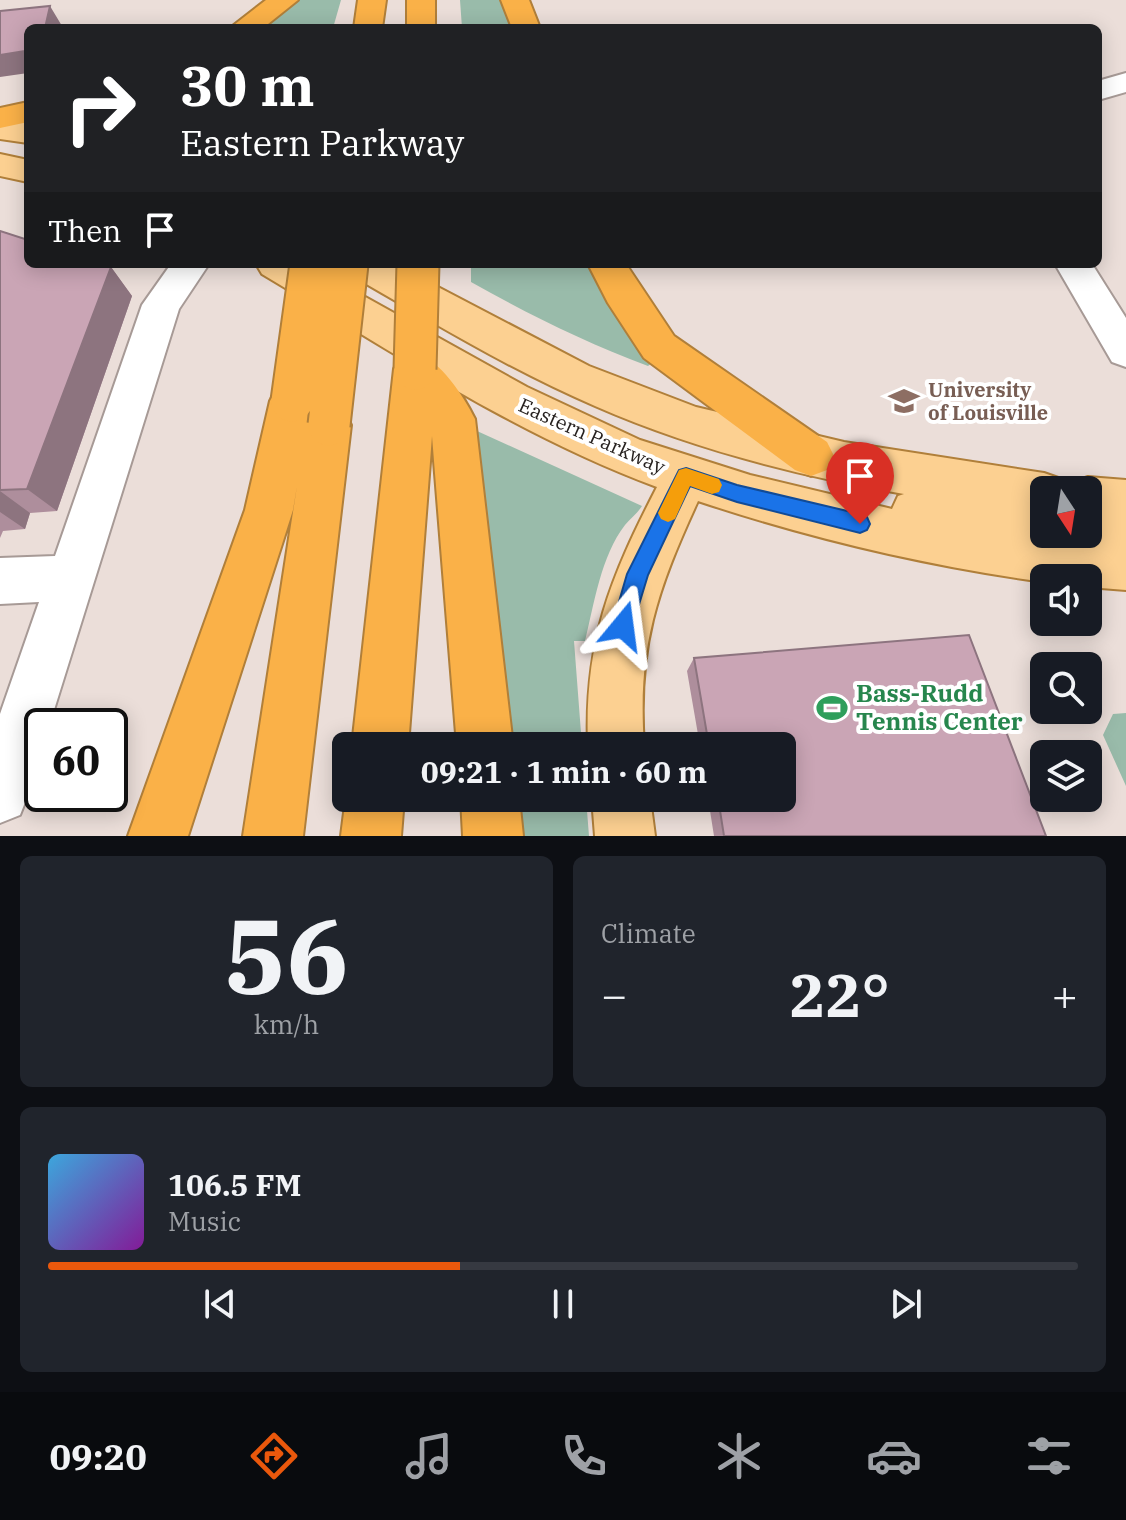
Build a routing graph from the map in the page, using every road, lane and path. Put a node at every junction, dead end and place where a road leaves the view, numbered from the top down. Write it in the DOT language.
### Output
graph roads {
  1 [pos="284,0"];
  2 [pos="372,0"];
  3 [pos="421,0"];
  4 [pos="515,0"];
  5 [pos="250,24"];
  6 [pos="369,24"];
  7 [pos="421,24"];
  8 [pos="524,24"];
  9 [pos="1126,82"];
  10 [pos="1102,90"];
  11 [pos="24,113"];
  12 [pos="0,118"];
  13 [pos="0,129"];
  14 [pos="24,132"];
  15 [pos="0,165"];
  16 [pos="24,170"];
  17 [pos="0,192"];
  18 [pos="24,192"];
  19 [pos="188,268"];
  20 [pos="282,268"];
  21 [pos="311,268"];
  22 [pos="346,268"];
  23 [pos="369,268"];
  24 [pos="418,268"];
  25 [pos="609,268"];
  26 [pos="1075,268"];
  27 [pos="1126,351"];
  28 [pos="415,369"];
  29 [pos="310,413"];
  30 [pos="811,456"];
  31 [pos="686,476"];
  32 [pos="1030,492"];
  33 [pos="1102,499"];
  34 [pos="1126,501"];
  35 [pos="777,504"];
  36 [pos="1030,527"];
  37 [pos="1126,529"];
  38 [pos="1102,530"];
  39 [pos="1126,566"];
  40 [pos="71,578"];
  41 [pos="0,581"];
  42 [pos="381,732"];
  43 [pos="484,732"];
  44 [pos="615,732"];
  45 [pos="0,795"];
  46 [pos="374,812"];
  47 [pos="491,812"];
  48 [pos="622,812"];
  49 [pos="158,836"];
  50 [pos="273,836"];
  51 [pos="371,836"];
  52 [pos="493,836"];
  53 [pos="625,836"];
  1 -- 5 [label="highway"];
  2 -- 6 [label="highway"];
  3 -- 7 [label="highway"];
  4 -- 8 [label="highway"];
  9 -- 10 [label="street"];
  11 -- 12 [label="highway"];
  13 -- 14 [label="main road"];
  15 -- 16 [label="main road"];
  17 -- 18 [label="main road"];
  19 -- 40 [label="street"];
  20 -- 31 [label="main road, Eastern Parkway"];
  21 -- 29 [label="highway, bridge"];
  22 -- 29 [label="highway, bridge"];
  23 -- 30 [label="main road"];
  24 -- 28 [label="highway, bridge"];
  25 -- 30 [label="highway"];
  26 -- 27 [label="street"];
  28 -- 42 [label="highway"];
  28 -- 43 [label="highway"];
  29 -- 49 [label="highway"];
  29 -- 50 [label="highway"];
  30 -- 32 [label="main road"];
  31 -- 35 [label="main road, Eastern Parkway"];
  31 -- 44 [label="main road"];
  33 -- 34 [label="main road"];
  35 -- 36 [label="main road"];
  35 -- 39 [label="main road, Eastern Parkway"];
  37 -- 38 [label="main road"];
  40 -- 41 [label="street"];
  40 -- 45 [label="street"];
  46 -- 51 [label="highway"];
  47 -- 52 [label="highway"];
  48 -- 53 [label="main road"];
}
